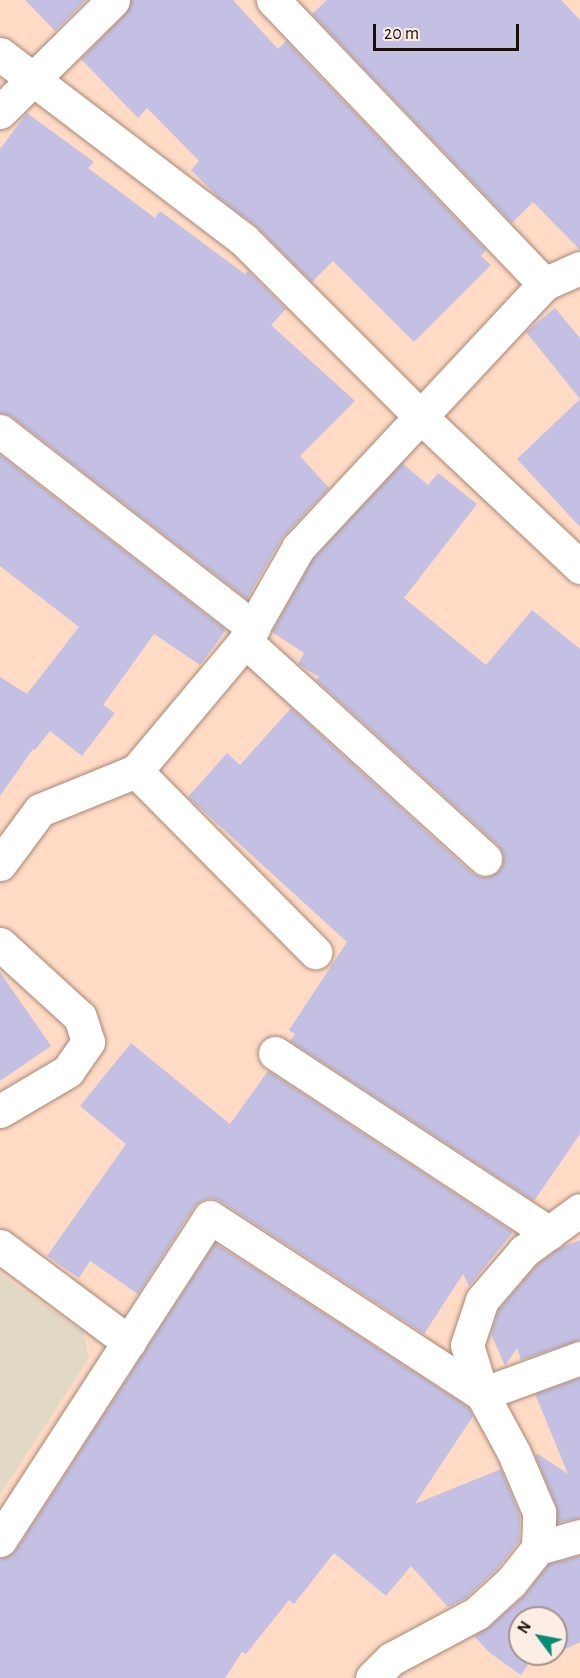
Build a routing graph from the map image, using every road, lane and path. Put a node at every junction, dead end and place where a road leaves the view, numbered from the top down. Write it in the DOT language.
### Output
graph roads {
  1 [pos="113,0"];
  2 [pos="273,0"];
  3 [pos="0,54"];
  4 [pos="33,77"];
  5 [pos="0,112"];
  6 [pos="580,268"];
  7 [pos="544,284"];
  8 [pos="421,417"];
  9 [pos="0,431"];
  10 [pos="580,567"];
  11 [pos="250,634"];
  12 [pos="136,771"];
  13 [pos="485,859"];
  14 [pos="0,864"];
  15 [pos="0,944"];
  16 [pos="315,951"];
  17 [pos="275,1053"];
  18 [pos="0,1112"];
  19 [pos="580,1210"];
  20 [pos="549,1233"];
  21 [pos="0,1246"];
  22 [pos="129,1342"];
  23 [pos="580,1358"];
  24 [pos="482,1394"];
  25 [pos="580,1536"];
  26 [pos="0,1540"];
  27 [pos="538,1548"];
  28 [pos="372,1678"];
  1 -- 4 [label="street"];
  2 -- 7 [label="street"];
  3 -- 4 [label="street"];
  4 -- 5 [label="street"];
  4 -- 8 [label="street"];
  6 -- 7 [label="street"];
  7 -- 8 [label="street"];
  8 -- 10 [label="street"];
  8 -- 11 [label="street"];
  9 -- 11 [label="street"];
  11 -- 12 [label="street"];
  11 -- 13 [label="street"];
  12 -- 14 [label="street"];
  12 -- 16 [label="street"];
  15 -- 18 [label="street"];
  17 -- 20 [label="street"];
  19 -- 20 [label="street"];
  20 -- 24 [label="street"];
  21 -- 22 [label="street"];
  22 -- 24 [label="street"];
  22 -- 26 [label="street"];
  23 -- 24 [label="street"];
  24 -- 27 [label="street"];
  25 -- 27 [label="street"];
  27 -- 28 [label="street"];
}
